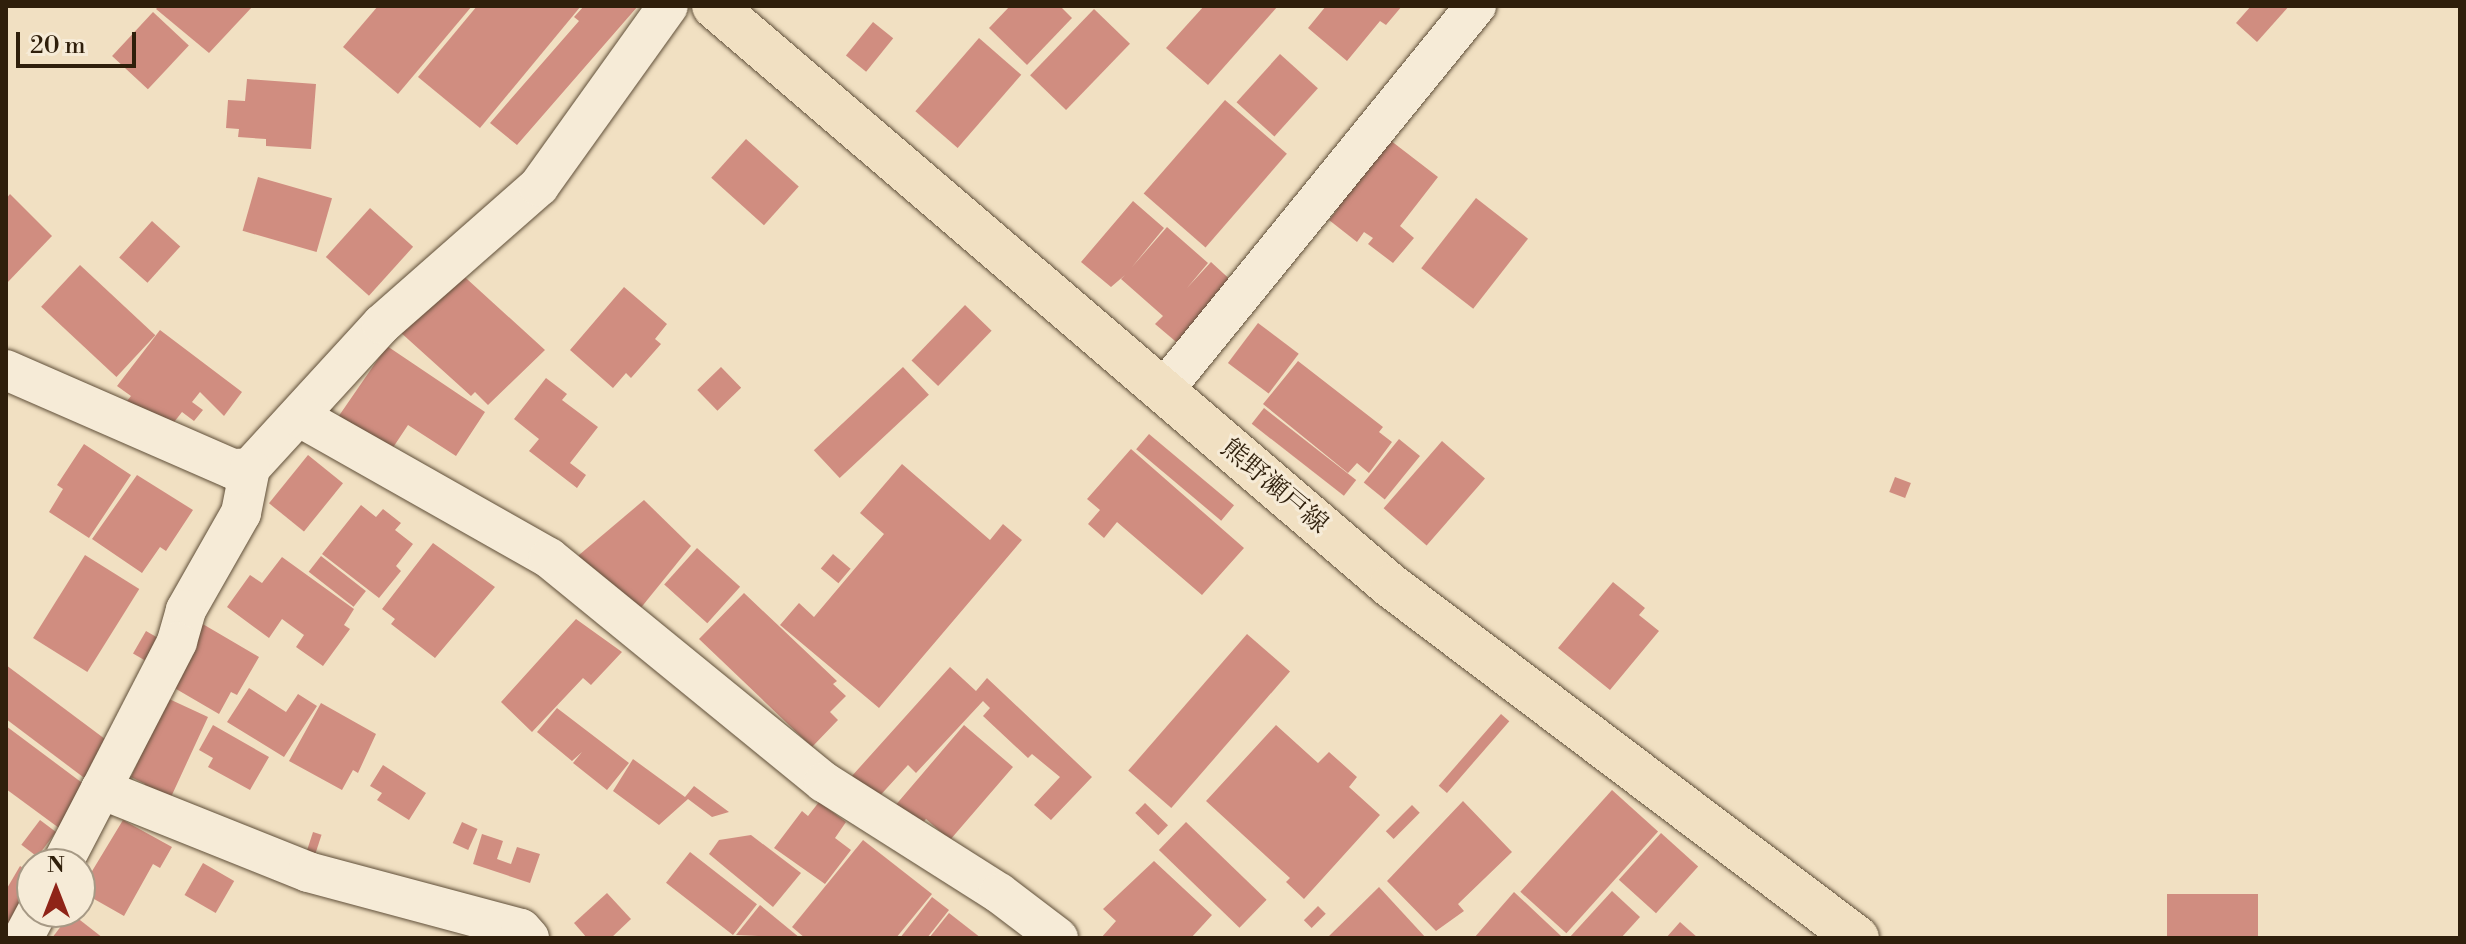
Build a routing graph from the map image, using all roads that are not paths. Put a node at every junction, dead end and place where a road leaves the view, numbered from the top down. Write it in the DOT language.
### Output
graph roads {
  1 [pos="668,6"];
  2 [pos="714,6"];
  3 [pos="1476,6"];
  4 [pos="6,372"];
  5 [pos="1162,392"];
  6 [pos="300,417"];
  7 [pos="250,468"];
  8 [pos="101,789"];
  9 [pos="70,848"];
  10 [pos="529,938"];
  11 [pos="1058,938"];
  12 [pos="1857,938"];
  1 -- 6 [label="street"];
  2 -- 5 [label="main road, 熊野瀬戸線"];
  3 -- 5 [label="street"];
  4 -- 7 [label="street"];
  5 -- 12 [label="main road, 熊野瀬戸線"];
  6 -- 7 [label="street"];
  6 -- 11 [label="street"];
  7 -- 8 [label="street"];
  8 -- 9 [label="street"];
  8 -- 10 [label="street"];
}
